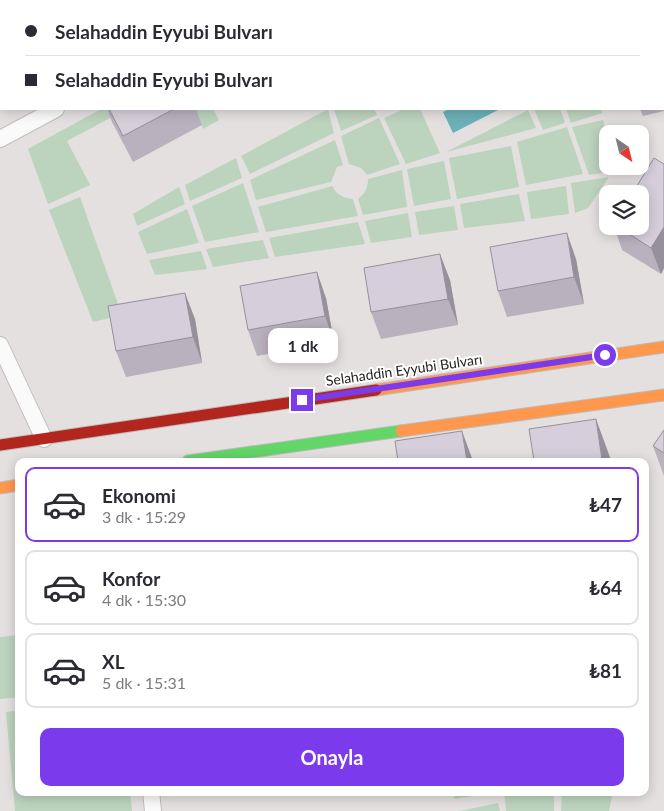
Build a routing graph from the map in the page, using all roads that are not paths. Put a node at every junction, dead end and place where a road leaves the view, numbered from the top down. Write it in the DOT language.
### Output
graph roads {
  1 [pos="54,110"];
  2 [pos="0,139"];
  3 [pos="0,345"];
  4 [pos="664,347"];
  5 [pos="664,395"];
  6 [pos="44,439"];
  7 [pos="0,445"];
  8 [pos="210,458"];
  9 [pos="15,486"];
  10 [pos="0,488"];
  11 [pos="152,796"];
  12 [pos="153,811"];
  1 -- 2 [label="street"];
  3 -- 6 [label="street"];
  4 -- 6 [label="main road, Selahaddin Eyyubi Bulvarı"];
  5 -- 8 [label="main road"];
  6 -- 7 [label="main road, Selahaddin Eyyubi Bulvarı"];
  9 -- 10 [label="main road"];
  11 -- 12 [label="street"];
}
